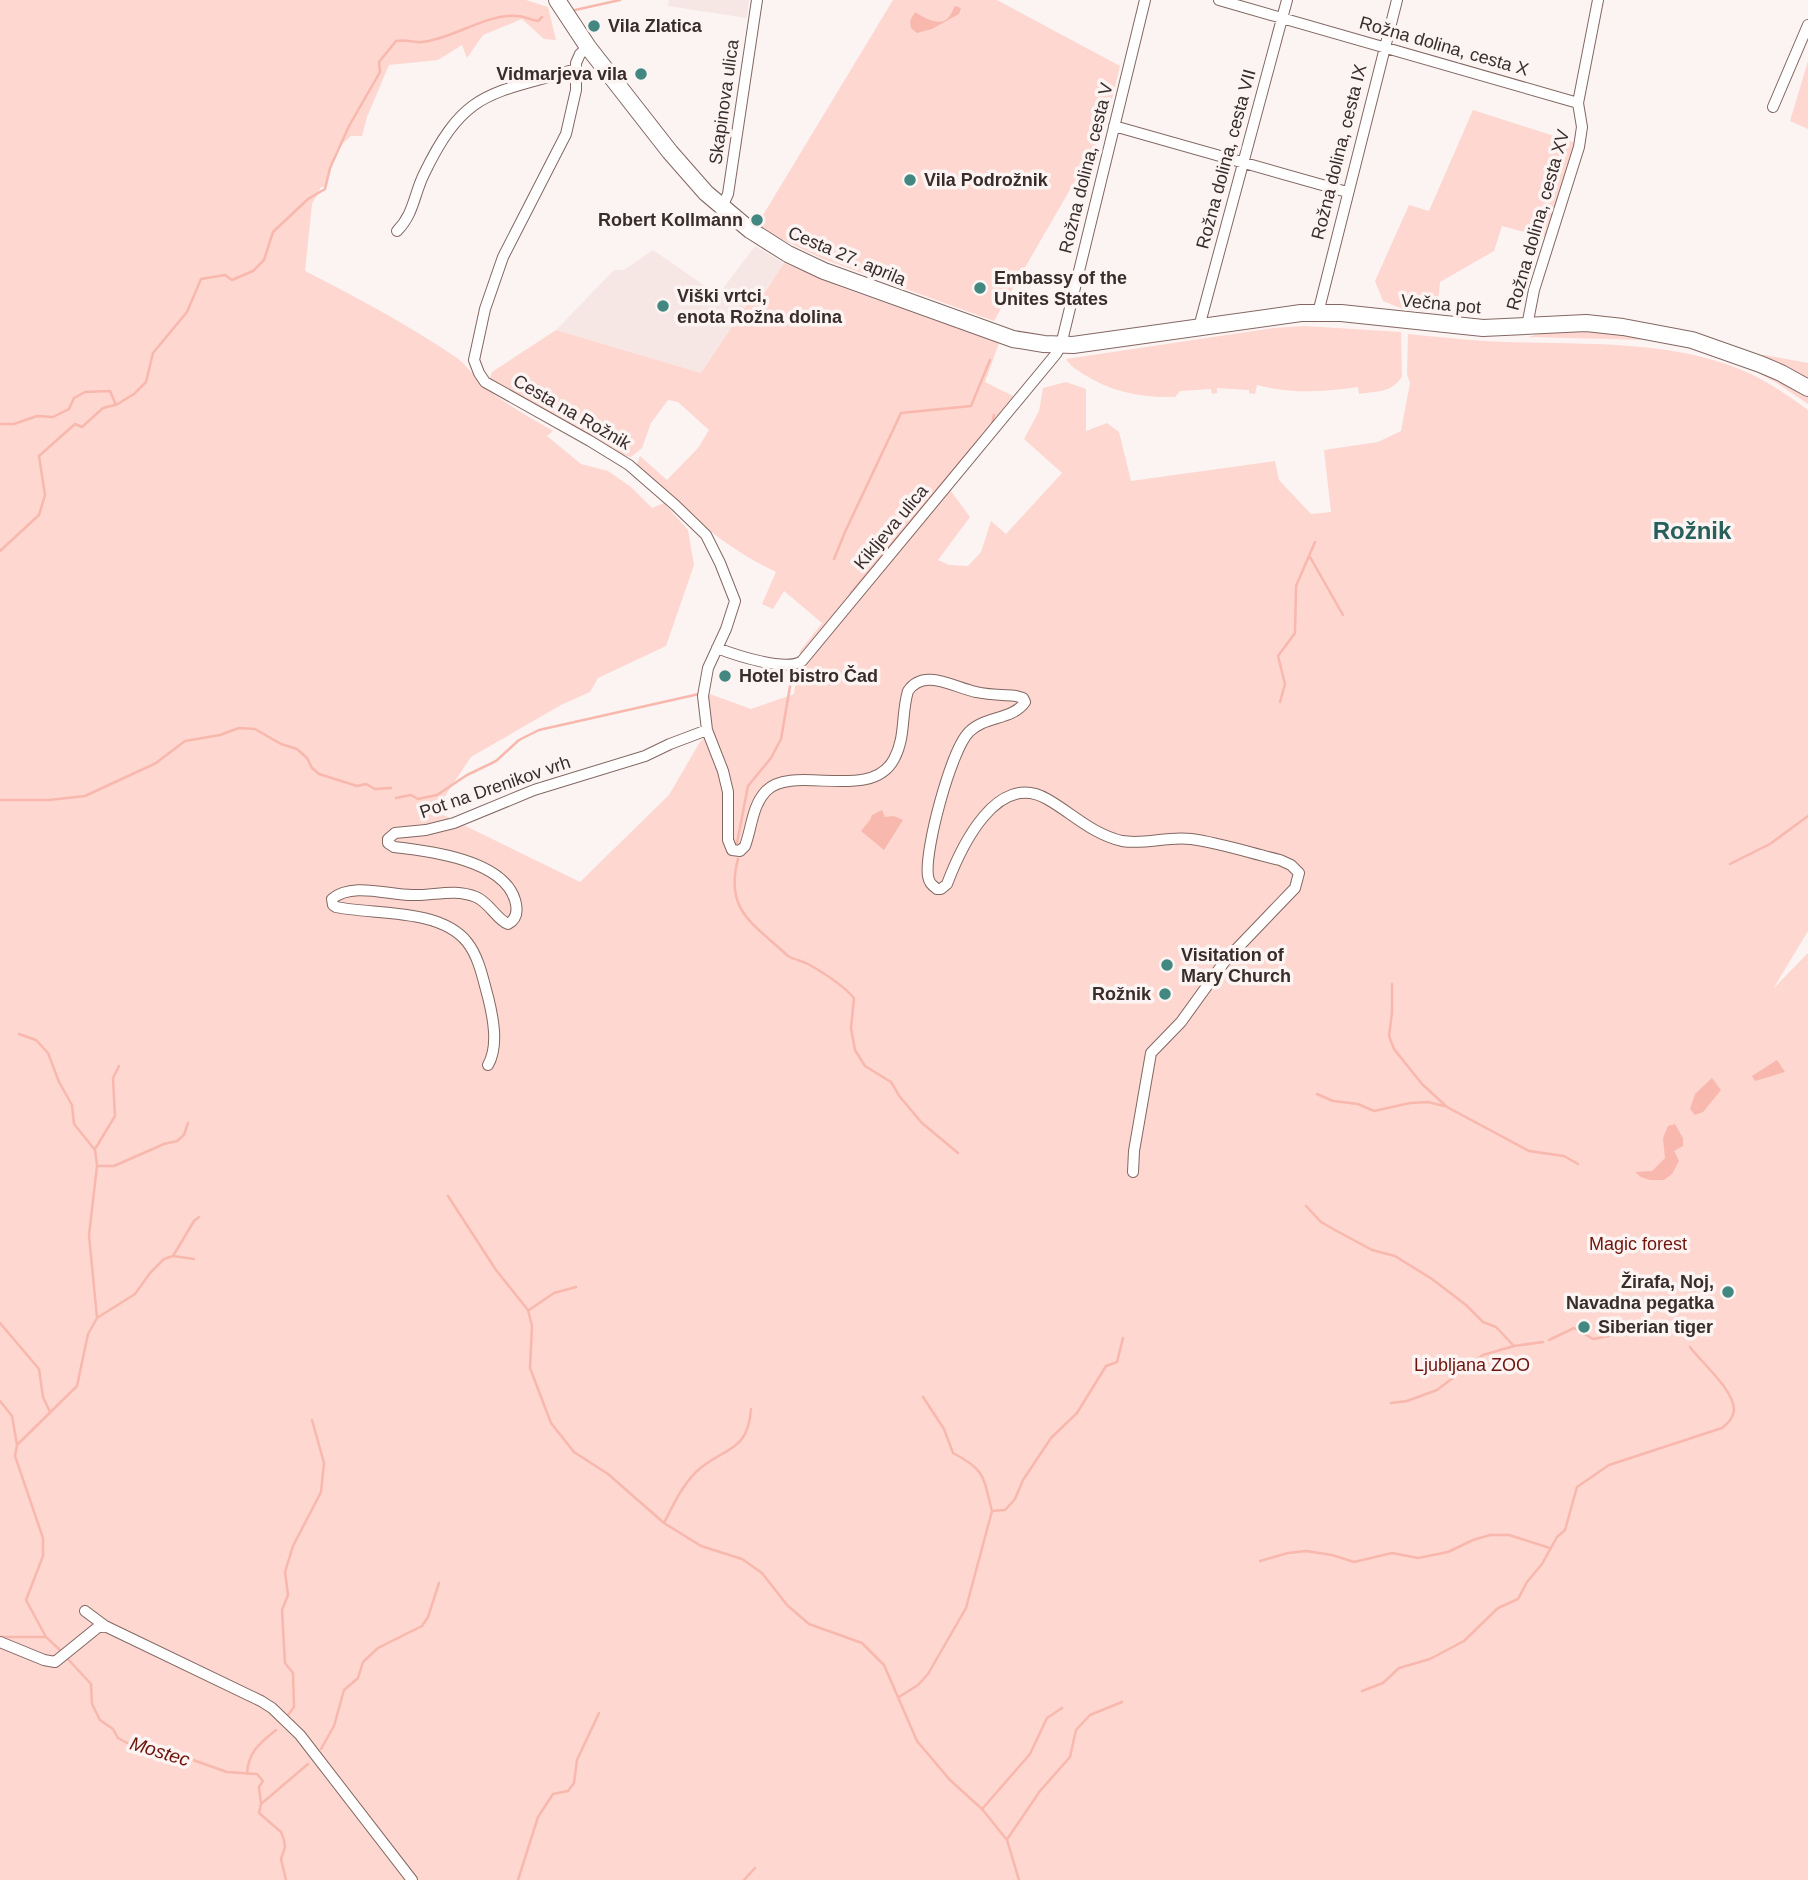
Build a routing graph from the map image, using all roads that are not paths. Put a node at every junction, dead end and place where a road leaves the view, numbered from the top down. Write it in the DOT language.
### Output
graph roads {
  1 [pos="557,0"];
  2 [pos="757,0"];
  3 [pos="1145,0"];
  4 [pos="1219,0"];
  5 [pos="1287,0"];
  6 [pos="1397,0"];
  7 [pos="1598,0"];
  8 [pos="1282,18"];
  9 [pos="1808,24"];
  10 [pos="1384,46"];
  11 [pos="588,47"];
  12 [pos="576,69"];
  13 [pos="1578,103"];
  14 [pos="1773,107"];
  15 [pos="1114,126"];
  16 [pos="1243,162"];
  17 [pos="1347,192"];
  18 [pos="722,207"];
  19 [pos="397,231"];
  20 [pos="1318,313"];
  21 [pos="1527,326"];
  22 [pos="1199,327"];
  23 [pos="1060,345"];
  24 [pos="1808,388"];
  25 [pos="717,648"];
  26 [pos="707,730"];
  27 [pos="488,1065"];
  28 [pos="1133,1172"];
  29 [pos="85,1612"];
  30 [pos="105,1626"];
  31 [pos="0,1642"];
  32 [pos="412,1880"];
  1 -- 11 [label="main road, Cesta 27. aprila"];
  2 -- 18 [label="street, Skapinova ulica"];
  3 -- 15 [label="street, Rožna dolina, cesta V"];
  4 -- 8 [label="street, Rožna dolina, cesta X"];
  5 -- 8 [label="street, Rožna dolina, cesta VII"];
  6 -- 10 [label="street, Rožna dolina, cesta IX"];
  7 -- 13 [label="street, Rožna dolina, cesta XV"];
  8 -- 10 [label="street, Rožna dolina, cesta X"];
  8 -- 16 [label="street, Rožna dolina, cesta VII"];
  9 -- 14 [label="street"];
  10 -- 13 [label="street, Rožna dolina, cesta X"];
  10 -- 17 [label="street, Rožna dolina, cesta IX"];
  11 -- 12 [label="street, Cesta na Rožnik"];
  11 -- 18 [label="main road, Cesta 27. aprila"];
  12 -- 19 [label="street"];
  12 -- 25 [label="street, Cesta na Rožnik"];
  13 -- 21 [label="street, Rožna dolina, cesta XV"];
  15 -- 16 [label="street"];
  15 -- 23 [label="street, Rožna dolina, cesta V"];
  16 -- 17 [label="street"];
  16 -- 22 [label="street, Rožna dolina, cesta VII"];
  17 -- 20 [label="street, Rožna dolina, cesta IX"];
  18 -- 23 [label="main road, Cesta 27. aprila"];
  20 -- 21 [label="main road, Večna pot"];
  20 -- 22 [label="main road, Večna pot"];
  21 -- 24 [label="main road, Večna pot"];
  22 -- 23 [label="main road, Večna pot"];
  23 -- 25 [label="street, Kikljeva ulica"];
  25 -- 26 [label="street, Cesta na Rožnik"];
  26 -- 27 [label="street, Pot na Drenikov vrh"];
  26 -- 28 [label="street, Cesta na Rožnik"];
  29 -- 30 [label="street"];
  30 -- 31 [label="street"];
  30 -- 32 [label="street"];
}
